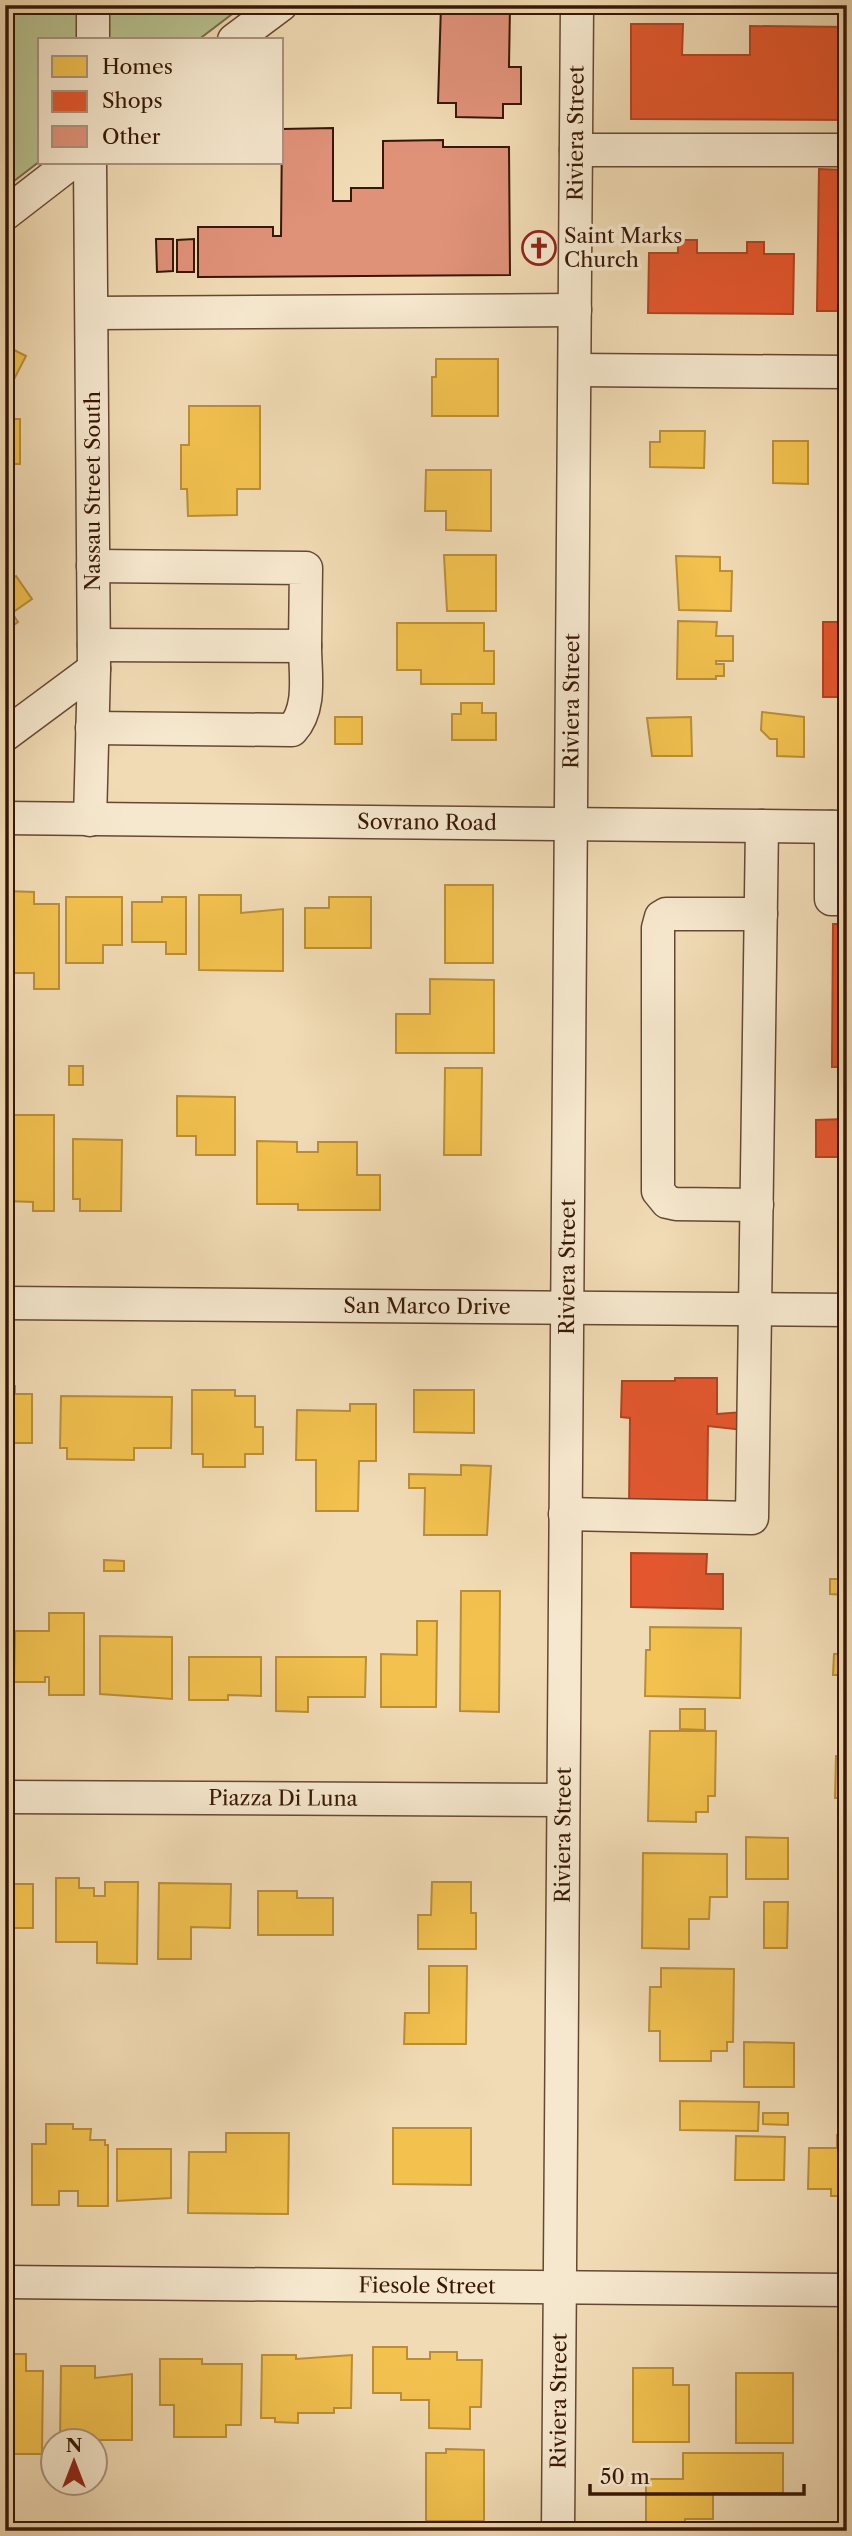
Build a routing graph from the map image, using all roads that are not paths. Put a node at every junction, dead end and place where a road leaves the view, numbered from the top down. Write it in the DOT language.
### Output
graph roads {
  1 [pos="93,5"];
  2 [pos="281,5"];
  3 [pos="577,5"];
  4 [pos="93,38"];
  5 [pos="237,38"];
  6 [pos="576,150"];
  7 [pos="847,150"];
  8 [pos="70,164"];
  9 [pos="90,164"];
  10 [pos="5,214"];
  11 [pos="575,310"];
  12 [pos="92,313"];
  13 [pos="575,370"];
  14 [pos="847,372"];
  15 [pos="93,566"];
  16 [pos="305,646"];
  17 [pos="94,657"];
  18 [pos="92,728"];
  19 [pos="5,735"];
  20 [pos="5,818"];
  21 [pos="90,820"];
  22 [pos="571,825"];
  23 [pos="762,826"];
  24 [pos="839,827"];
  25 [pos="847,899"];
  26 [pos="761,914"];
  27 [pos="757,1205"];
  28 [pos="5,1303"];
  29 [pos="567,1308"];
  30 [pos="756,1309"];
  31 [pos="847,1310"];
  32 [pos="565,1514"];
  33 [pos="5,1797"];
  34 [pos="562,1800"];
  35 [pos="5,2282"];
  36 [pos="559,2286"];
  37 [pos="847,2290"];
  38 [pos="558,2531"];
  1 -- 4 [label="street"];
  2 -- 5 [label="street"];
  3 -- 6 [label="street, Riviera Street"];
  6 -- 7 [label="street"];
  6 -- 11 [label="street, Riviera Street"];
  8 -- 10 [label="street"];
  9 -- 12 [label="street, Nassau Street South"];
  11 -- 12 [label="street"];
  11 -- 13 [label="street, Riviera Street"];
  12 -- 15 [label="street, Nassau Street South"];
  13 -- 14 [label="street"];
  13 -- 22 [label="street, Riviera Street"];
  15 -- 16 [label="street"];
  15 -- 17 [label="street, Nassau Street South"];
  16 -- 17 [label="street"];
  16 -- 18 [label="street"];
  17 -- 18 [label="street, Nassau Street South"];
  17 -- 19 [label="street"];
  18 -- 21 [label="street, Nassau Street South"];
  20 -- 21 [label="street, Sovrano Road"];
  21 -- 22 [label="street, Sovrano Road"];
  22 -- 23 [label="street, Sovrano Road"];
  22 -- 29 [label="street, Riviera Street"];
  23 -- 24 [label="street, Sovrano Road"];
  23 -- 26 [label="street"];
  24 -- 25 [label="street"];
  26 -- 27 [label="street"];
  26 -- 27 [label="street"];
  27 -- 30 [label="street"];
  28 -- 29 [label="street, San Marco Drive"];
  29 -- 30 [label="street, San Marco Drive"];
  29 -- 32 [label="street, Riviera Street"];
  30 -- 31 [label="street, San Marco Drive"];
  30 -- 32 [label="street"];
  32 -- 34 [label="street, Riviera Street"];
  33 -- 34 [label="street, Piazza Di Luna"];
  34 -- 36 [label="street, Riviera Street"];
  35 -- 36 [label="street, Fiesole Street"];
  36 -- 37 [label="street, Fiesole Street"];
  36 -- 38 [label="street, Riviera Street"];
}
